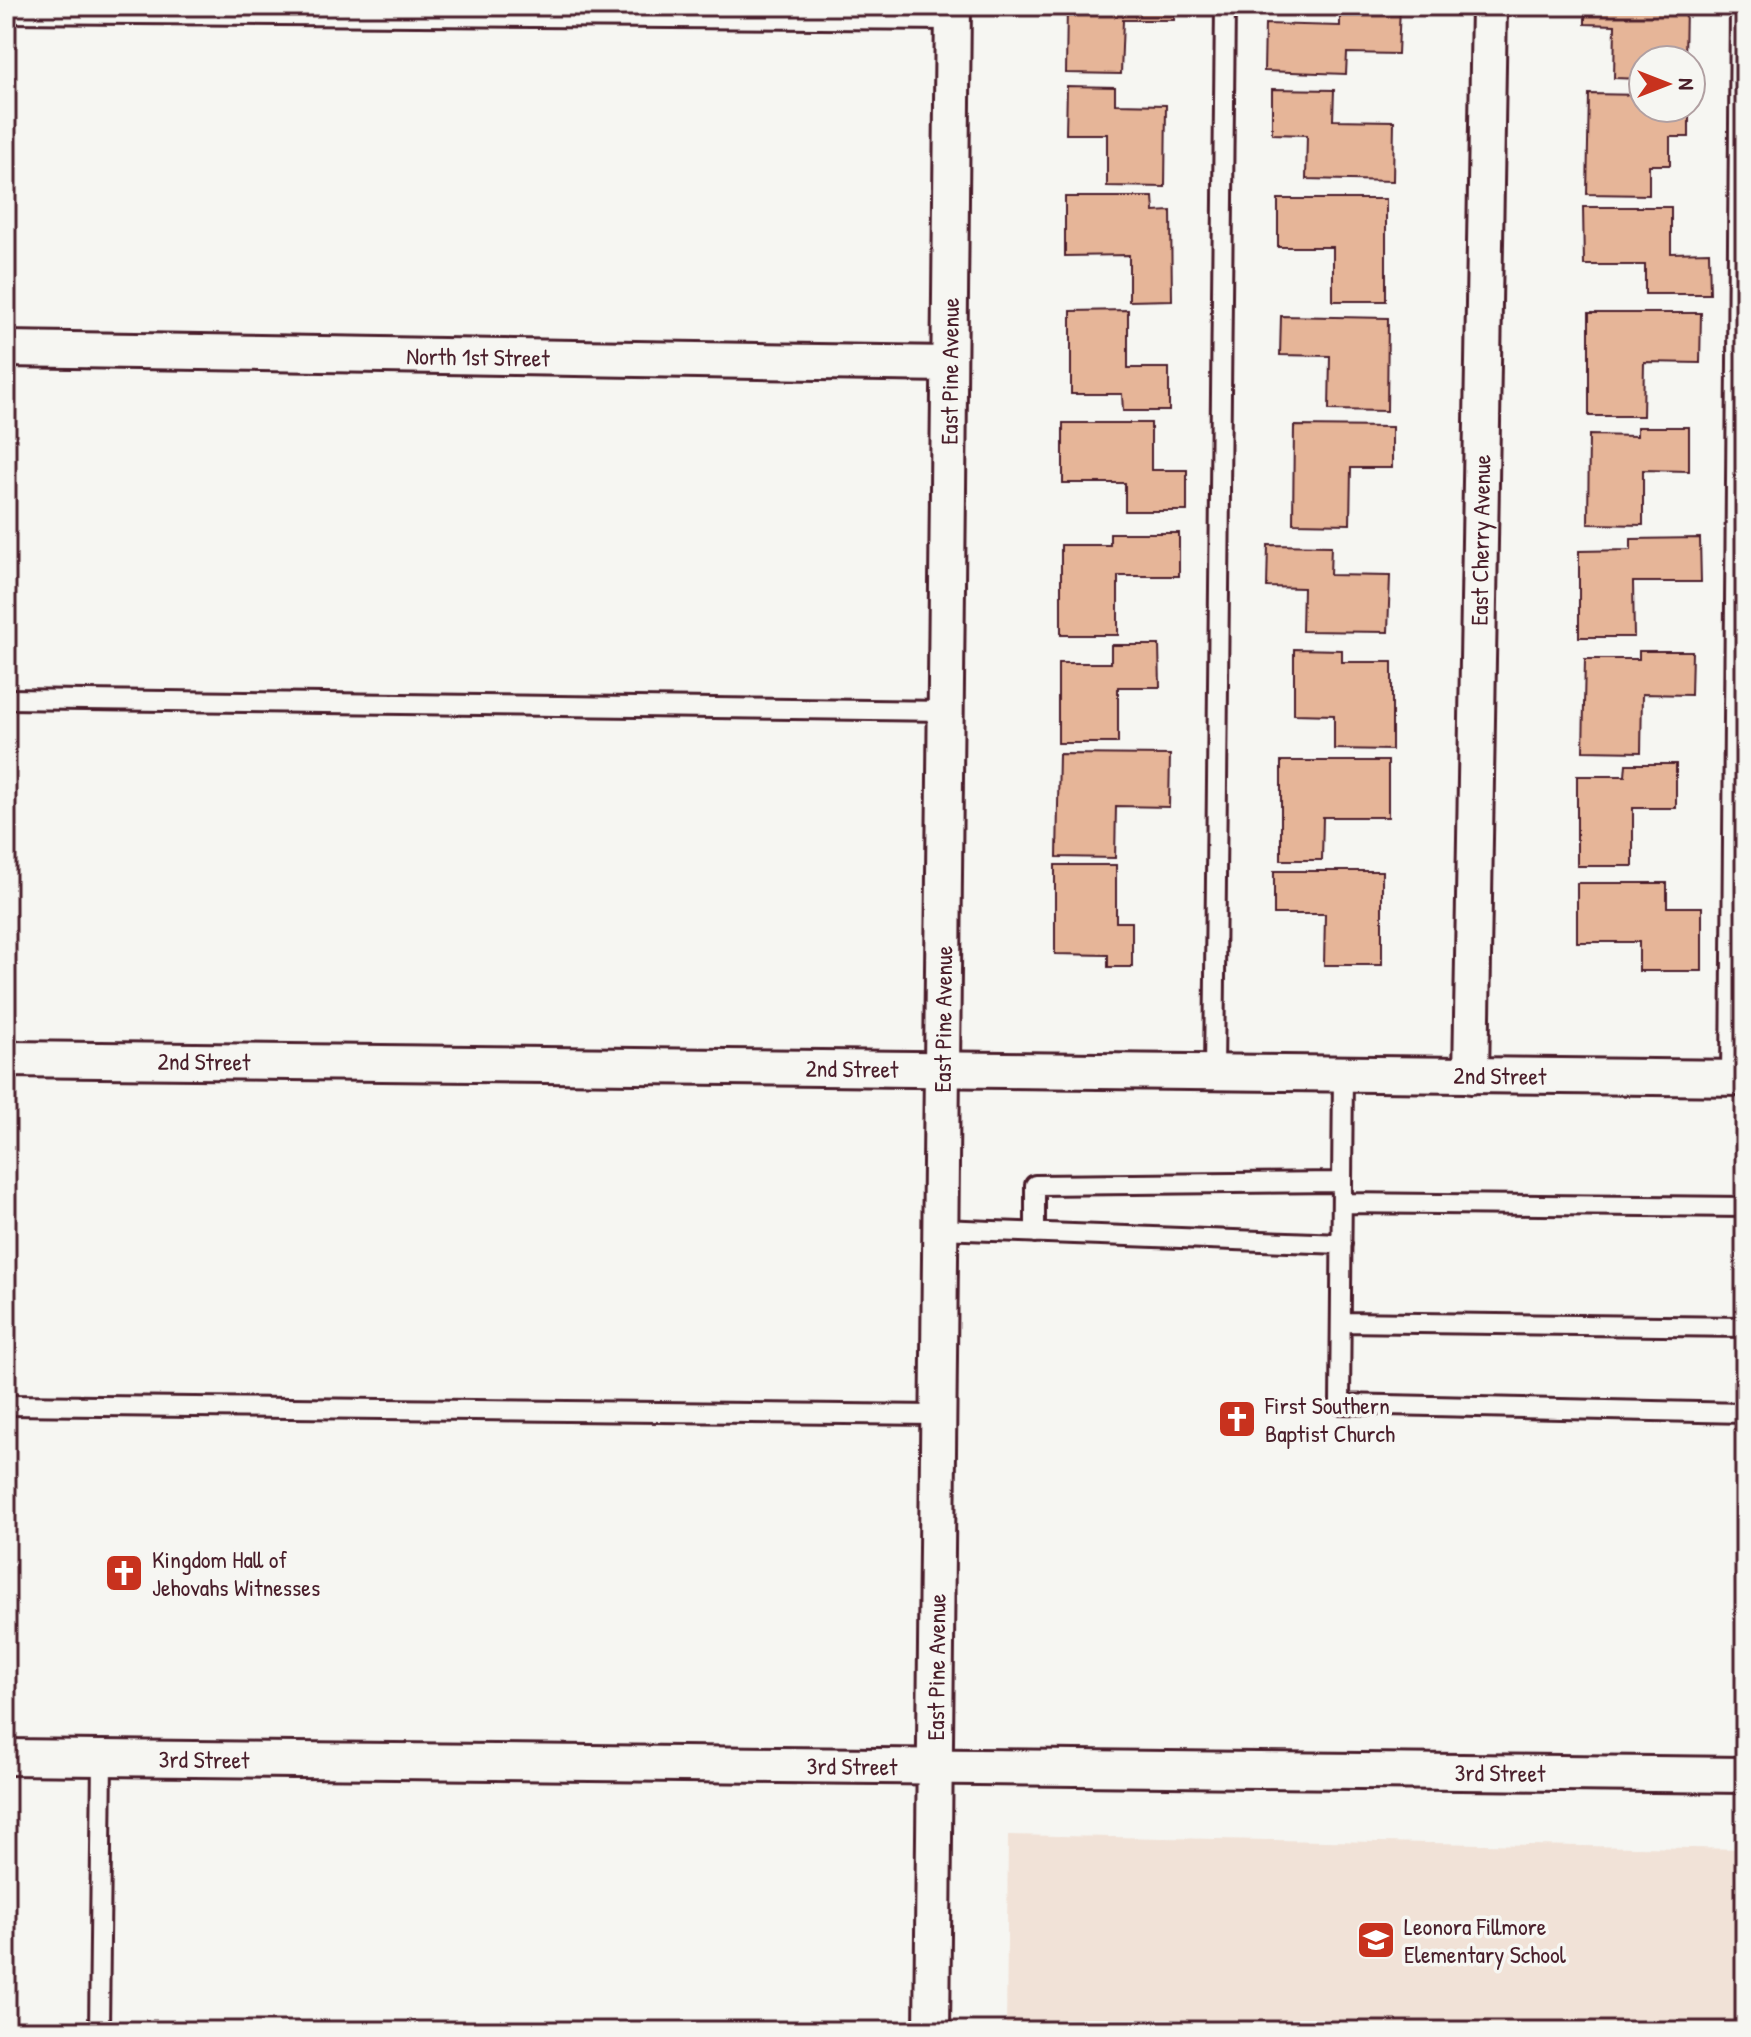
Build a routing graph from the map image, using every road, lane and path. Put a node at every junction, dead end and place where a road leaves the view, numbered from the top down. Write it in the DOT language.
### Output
graph roads {
  1 [pos="1225,6"];
  2 [pos="1489,6"];
  3 [pos="1740,6"];
  4 [pos="6,13"];
  5 [pos="953,13"];
  6 [pos="6,349"];
  7 [pos="949,364"];
  8 [pos="6,699"];
  9 [pos="948,711"];
  10 [pos="6,1059"];
  11 [pos="942,1072"];
  12 [pos="1214,1073"];
  13 [pos="1343,1074"];
  14 [pos="1471,1076"];
  15 [pos="1738,1078"];
  16 [pos="1342,1182"];
  17 [pos="1342,1203"];
  18 [pos="1745,1207"];
  19 [pos="939,1229"];
  20 [pos="1035,1233"];
  21 [pos="1342,1244"];
  22 [pos="1341,1322"];
  23 [pos="1745,1327"];
  24 [pos="6,1405"];
  25 [pos="1745,1413"];
  26 [pos="936,1415"];
  27 [pos="6,1757"];
  28 [pos="102,1758"];
  29 [pos="933,1766"];
  30 [pos="1745,1775"];
  31 [pos="99,2031"];
  32 [pos="932,2031"];
  1 -- 12 [label="lane"];
  2 -- 14 [label="street, East Cherry Avenue"];
  3 -- 15 [label="lane"];
  4 -- 5 [label="lane"];
  5 -- 7 [label="street, East Pine Avenue"];
  6 -- 7 [label="street, North 1st Street"];
  7 -- 9 [label="street, East Pine Avenue"];
  8 -- 9 [label="lane"];
  9 -- 11 [label="street, East Pine Avenue"];
  10 -- 11 [label="street, 2nd Street"];
  11 -- 12 [label="street, 2nd Street"];
  11 -- 19 [label="street, East Pine Avenue"];
  12 -- 13 [label="street, 2nd Street"];
  13 -- 14 [label="street, 2nd Street"];
  13 -- 16 [label="lane"];
  14 -- 15 [label="street, 2nd Street"];
  16 -- 17 [label="lane"];
  16 -- 20 [label="lane"];
  17 -- 18 [label="lane"];
  17 -- 21 [label="lane"];
  19 -- 20 [label="lane"];
  19 -- 26 [label="street, East Pine Avenue"];
  20 -- 21 [label="lane"];
  21 -- 22 [label="lane"];
  22 -- 23 [label="lane"];
  22 -- 25 [label="lane"];
  24 -- 26 [label="lane"];
  26 -- 29 [label="street, East Pine Avenue"];
  27 -- 28 [label="street, 3rd Street"];
  28 -- 29 [label="street, 3rd Street"];
  28 -- 31 [label="lane"];
  29 -- 30 [label="street, 3rd Street"];
  29 -- 32 [label="street, East Pine Avenue"];
}
